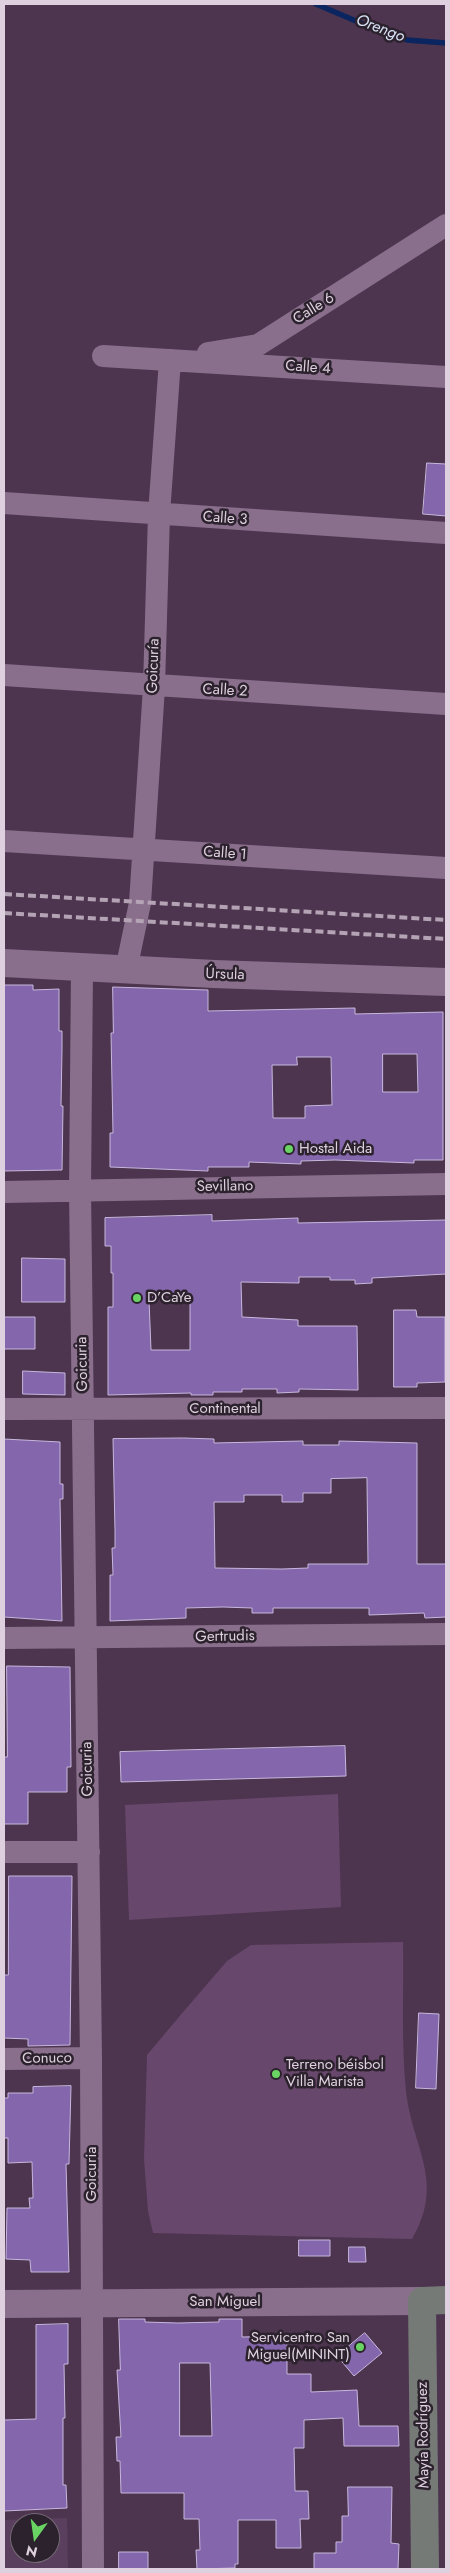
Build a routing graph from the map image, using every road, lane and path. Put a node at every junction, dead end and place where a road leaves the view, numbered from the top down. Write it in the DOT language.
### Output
graph roads {
  1 [pos="446,225"];
  2 [pos="436,240"];
  3 [pos="103,356"];
  4 [pos="170,360"];
  5 [pos="446,377"];
  6 [pos="4,503"];
  7 [pos="159,514"];
  8 [pos="446,532"];
  9 [pos="4,675"];
  10 [pos="154,687"];
  11 [pos="446,704"];
  12 [pos="4,841"];
  13 [pos="143,848"];
  14 [pos="446,868"];
  15 [pos="4,963"];
  16 [pos="82,968"];
  17 [pos="126,970"];
  18 [pos="446,982"];
  19 [pos="446,1184"];
  20 [pos="80,1190"];
  21 [pos="4,1192"];
  22 [pos="446,1408"];
  23 [pos="4,1409"];
  24 [pos="84,1409"];
  25 [pos="446,1634"];
  26 [pos="4,1638"];
  27 [pos="86,1638"];
  28 [pos="4,1852"];
  29 [pos="88,1852"];
  30 [pos="91,2058"];
  31 [pos="4,2059"];
  32 [pos="434,2301"];
  33 [pos="92,2303"];
  34 [pos="4,2304"];
  35 [pos="94,2569"];
  36 [pos="426,2569"];
  1 -- 2 [label="street, Calle 6"];
  2 -- 4 [label="street, Calle 6"];
  3 -- 4 [label="street"];
  4 -- 5 [label="street, Calle 4"];
  4 -- 7 [label="street, Goicuría"];
  6 -- 7 [label="street, Calle 3"];
  7 -- 8 [label="street, Calle 3"];
  7 -- 10 [label="street, Goicuría"];
  9 -- 10 [label="street, Calle 2"];
  10 -- 11 [label="street, Calle 2"];
  10 -- 13 [label="street, Goicuría"];
  12 -- 13 [label="street, Calle 1"];
  13 -- 14 [label="street, Calle 1"];
  13 -- 17 [label="street, Goicuría"];
  15 -- 16 [label="street, Úrsula"];
  16 -- 17 [label="street, Úrsula"];
  16 -- 20 [label="street, Goicuria"];
  17 -- 18 [label="street, Úrsula"];
  19 -- 20 [label="street, Sevillano"];
  20 -- 21 [label="street, Sevillano"];
  20 -- 24 [label="street, Goicuria"];
  22 -- 24 [label="street, Continental"];
  23 -- 24 [label="street, Continental"];
  24 -- 27 [label="street, Goicuria"];
  25 -- 27 [label="street, Gertrudis"];
  26 -- 27 [label="street, Gertrudis"];
  27 -- 29 [label="street, Goicuria"];
  28 -- 29 [label="street"];
  29 -- 30 [label="street, Goicuria"];
  30 -- 31 [label="street, Conuco"];
  30 -- 33 [label="street, Goicuria"];
  32 -- 33 [label="street, San Miguel"];
  32 -- 36 [label="main road, Mayía Rodríguez"];
  33 -- 34 [label="street, San Miguel"];
  33 -- 35 [label="street, Goicuria"];
}
